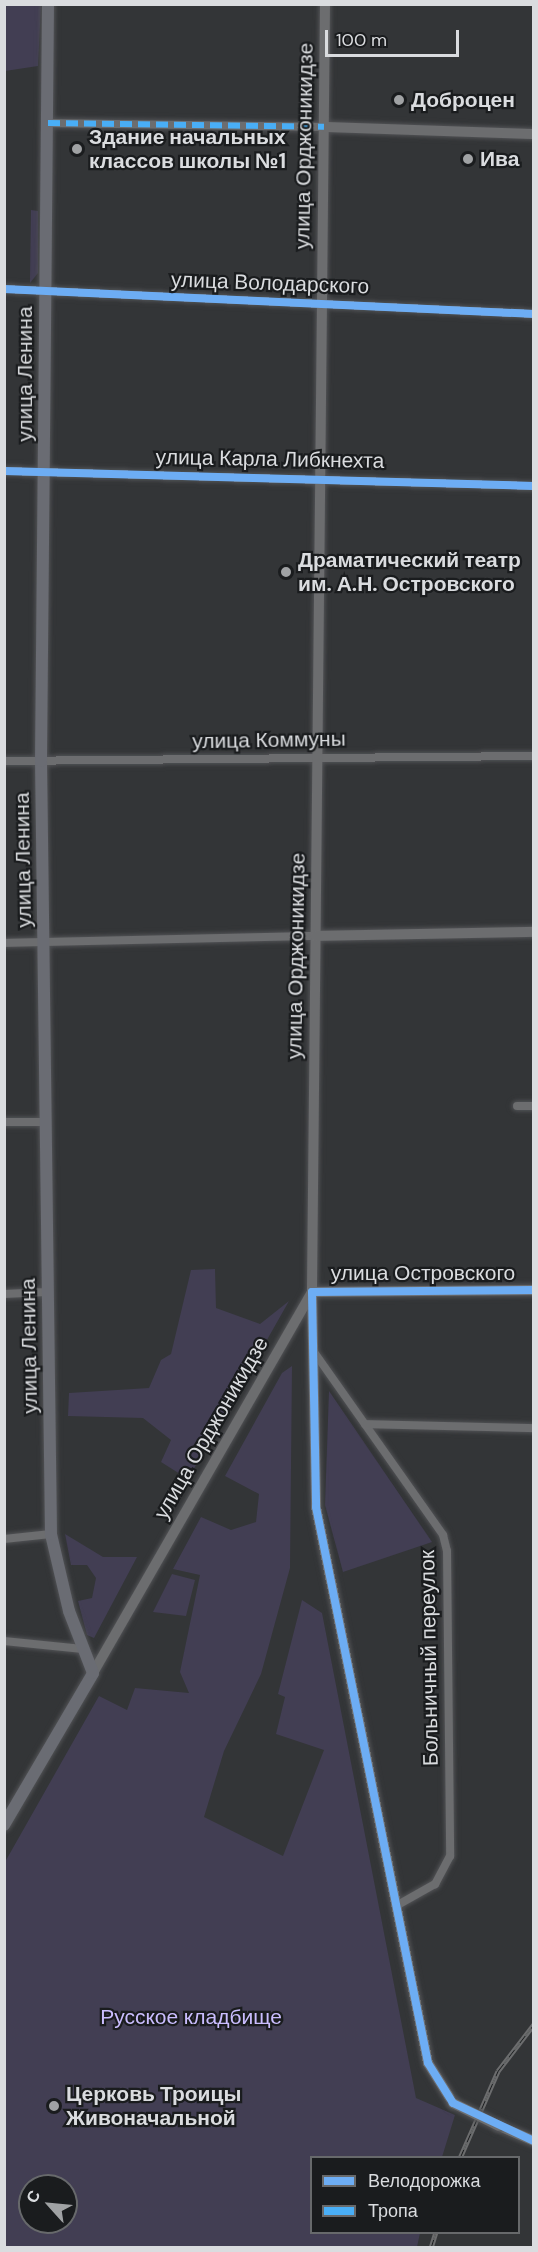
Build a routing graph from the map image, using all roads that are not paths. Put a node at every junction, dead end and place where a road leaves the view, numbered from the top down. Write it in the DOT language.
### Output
graph roads {
  1 [pos="48,4"];
  2 [pos="325,4"];
  3 [pos="48,123"];
  4 [pos="324,127"];
  5 [pos="534,134"];
  6 [pos="4,289"];
  7 [pos="45,293"];
  8 [pos="322,303"];
  9 [pos="534,314"];
  10 [pos="4,471"];
  11 [pos="44,472"];
  12 [pos="321,478"];
  13 [pos="534,486"];
  14 [pos="534,756"];
  15 [pos="318,757"];
  16 [pos="4,761"];
  17 [pos="41,761"];
  18 [pos="534,932"];
  19 [pos="316,936"];
  20 [pos="43,942"];
  21 [pos="4,943"];
  22 [pos="517,1106"];
  23 [pos="534,1106"];
  24 [pos="4,1122"];
  25 [pos="45,1122"];
  26 [pos="534,1290"];
  27 [pos="47,1292"];
  28 [pos="312,1292"];
  29 [pos="4,1294"];
  30 [pos="313,1351"];
  31 [pos="365,1424"];
  32 [pos="534,1428"];
  33 [pos="51,1534"];
  34 [pos="4,1539"];
  35 [pos="4,1641"];
  36 [pos="83,1649"];
  37 [pos="93,1673"];
  38 [pos="4,1826"];
  39 [pos="396,1906"];
  40 [pos="534,2141"];
  1 -- 3 [label="main road, улица Ленина"];
  2 -- 4 [label="main road, улица Орджоникидзе"];
  3 -- 4 [label="street"];
  3 -- 7 [label="main road, улица Ленина"];
  4 -- 5 [label="main road"];
  4 -- 8 [label="main road, улица Орджоникидзе"];
  6 -- 7 [label="street, улица Володарского"];
  7 -- 8 [label="street, улица Володарского"];
  7 -- 11 [label="main road, улица Ленина"];
  8 -- 9 [label="street, улица Володарского"];
  8 -- 12 [label="main road, улица Орджоникидзе"];
  10 -- 11 [label="street, улица Карла Либкнехта"];
  11 -- 12 [label="street, улица Карла Либкнехта"];
  11 -- 17 [label="main road, улица Ленина"];
  12 -- 13 [label="street, улица Карла Либкнехта"];
  12 -- 15 [label="main road, улица Орджоникидзе"];
  14 -- 15 [label="street, улица Коммуны"];
  15 -- 17 [label="street, улица Коммуны"];
  15 -- 19 [label="main road, улица Орджоникидзе"];
  16 -- 17 [label="street, улица Коммуны"];
  17 -- 20 [label="main road, улица Ленина"];
  18 -- 19 [label="main road"];
  19 -- 20 [label="street"];
  19 -- 28 [label="main road, улица Орджоникидзе"];
  20 -- 21 [label="street"];
  20 -- 25 [label="main road, улица Ленина"];
  22 -- 23 [label="street"];
  24 -- 25 [label="street"];
  25 -- 27 [label="main road, улица Ленина"];
  26 -- 28 [label="main road, улица Островского"];
  27 -- 29 [label="street"];
  27 -- 33 [label="main road, улица Ленина"];
  28 -- 30 [label="main road"];
  28 -- 37 [label="main road, улица Орджоникидзе"];
  30 -- 31 [label="street, Больничный переулок"];
  30 -- 39 [label="main road"];
  31 -- 32 [label="street"];
  31 -- 39 [label="street, Больничный переулок"];
  33 -- 34 [label="street"];
  33 -- 36 [label="main road, улица Ленина"];
  35 -- 36 [label="street"];
  36 -- 37 [label="main road, улица Ленина"];
  37 -- 38 [label="main road, улица Орджоникидзе"];
  39 -- 40 [label="main road, bridge"];
}
